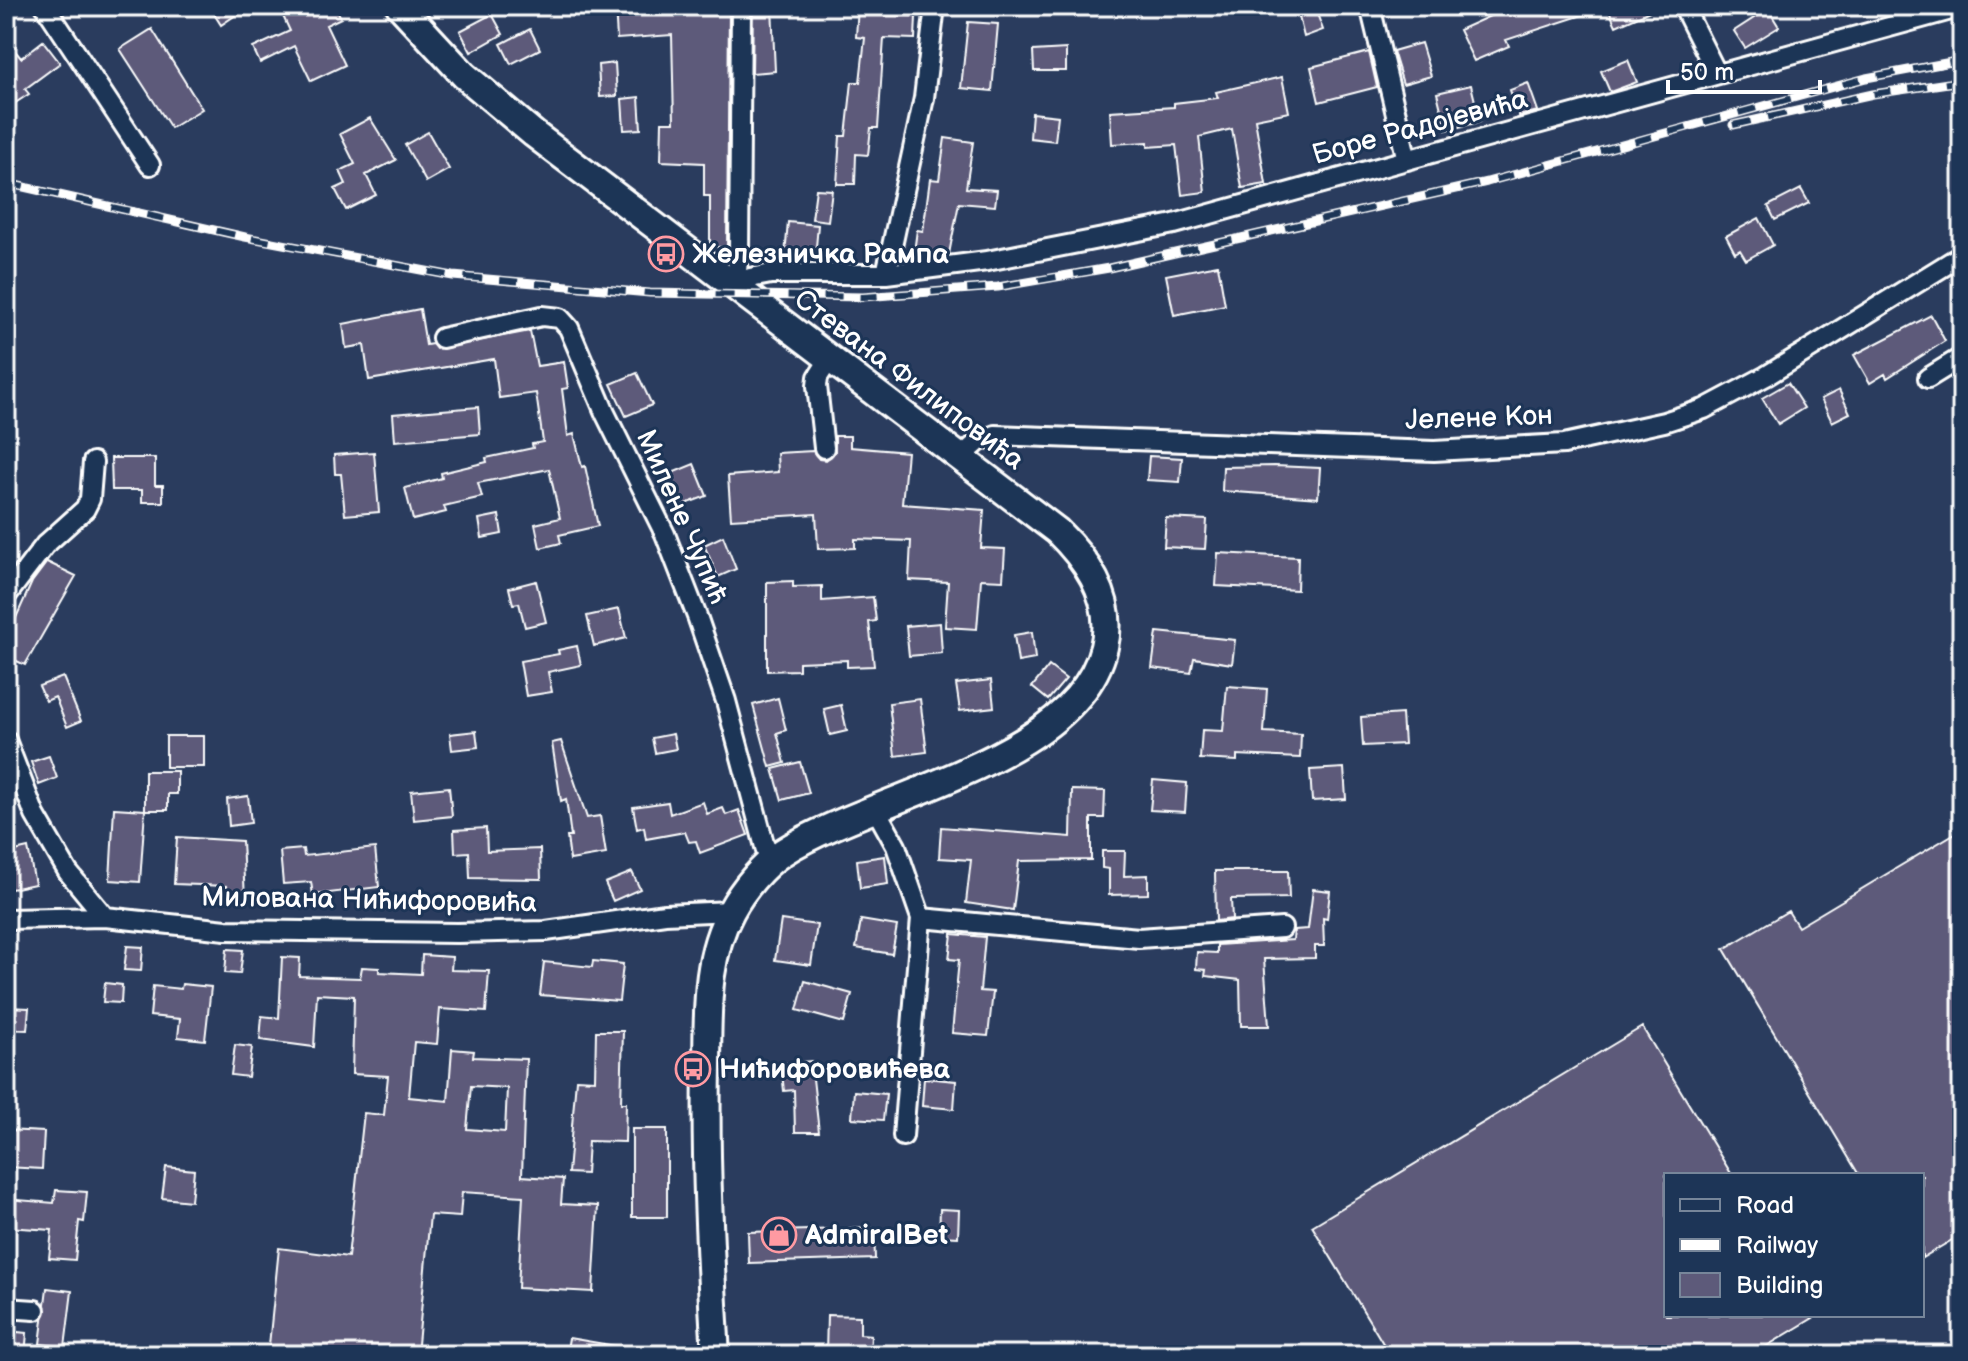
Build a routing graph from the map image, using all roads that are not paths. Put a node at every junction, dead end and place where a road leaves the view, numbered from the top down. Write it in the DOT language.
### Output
graph roads {
  1 [pos="45,6"];
  2 [pos="400,6"];
  3 [pos="741,6"];
  4 [pos="935,6"];
  5 [pos="1370,6"];
  6 [pos="1683,6"];
  7 [pos="1962,7"];
  8 [pos="1717,74"];
  9 [pos="1407,160"];
  10 [pos="150,165"];
  11 [pos="1962,255"];
  12 [pos="886,274"];
  13 [pos="735,287"];
  14 [pos="442,338"];
  15 [pos="1962,357"];
  16 [pos="829,360"];
  17 [pos="1928,378"];
  18 [pos="824,448"];
  19 [pos="960,458"];
  20 [pos="93,462"];
  21 [pos="6,596"];
  22 [pos="6,740"];
  23 [pos="876,810"];
  24 [pos="769,862"];
  25 [pos="731,911"];
  26 [pos="105,917"];
  27 [pos="921,918"];
  28 [pos="6,919"];
  29 [pos="1282,928"];
  30 [pos="903,1136"];
  31 [pos="6,1308"];
  32 [pos="35,1310"];
  33 [pos="716,1355"];
  1 -- 10 [label="street"];
  2 -- 13 [label="main road, Стевана Филиповића"];
  3 -- 13 [label="street"];
  4 -- 12 [label="street"];
  5 -- 9 [label="street"];
  6 -- 8 [label="street"];
  7 -- 8 [label="street, Боре Радојевића"];
  8 -- 9 [label="street, Боре Радојевића"];
  9 -- 12 [label="street, Боре Радојевића"];
  11 -- 19 [label="street, Јелене Кон"];
  12 -- 13 [label="street, Боре Радојевића"];
  13 -- 16 [label="main road, Стевана Филиповића"];
  14 -- 24 [label="street, Милене Чупић"];
  15 -- 17 [label="street"];
  16 -- 18 [label="street"];
  16 -- 19 [label="main road, Стевана Филиповића"];
  19 -- 23 [label="main road, Стевана Филиповића"];
  20 -- 21 [label="street"];
  22 -- 26 [label="street"];
  23 -- 24 [label="main road, Стевана Филиповића"];
  23 -- 27 [label="street"];
  24 -- 25 [label="main road, Стевана Филиповића"];
  25 -- 26 [label="street, Милована Нићифоровића"];
  25 -- 33 [label="main road, Стевана Филиповића"];
  26 -- 28 [label="street, Милована Нићифоровића"];
  27 -- 29 [label="street"];
  27 -- 30 [label="street"];
  31 -- 32 [label="street"];
}
